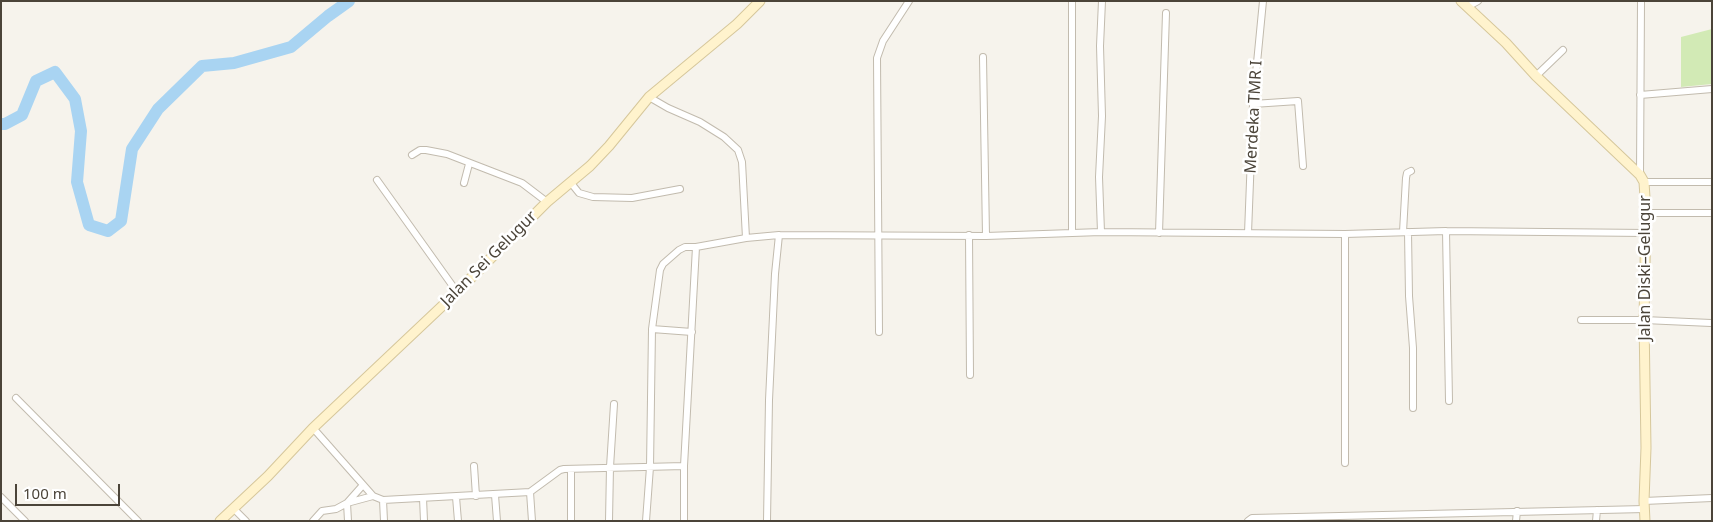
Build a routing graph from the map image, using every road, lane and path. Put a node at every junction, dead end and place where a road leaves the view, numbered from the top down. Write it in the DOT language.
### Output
graph roads {
  1 [pos="760,1"];
  2 [pos="909,1"];
  3 [pos="1072,1"];
  4 [pos="1102,1"];
  5 [pos="1263,1"];
  6 [pos="1478,1"];
  7 [pos="1641,1"];
  8 [pos="1464,4"];
  9 [pos="1166,13"];
  10 [pos="1563,50"];
  11 [pos="983,57"];
  12 [pos="1536,76"];
  13 [pos="1712,89"];
  14 [pos="1640,95"];
  15 [pos="649,97"];
  16 [pos="1253,104"];
  17 [pos="412,155"];
  18 [pos="469,164"];
  19 [pos="1303,166"];
  20 [pos="1411,170"];
  21 [pos="1642,178"];
  22 [pos="377,180"];
  23 [pos="1712,182"];
  24 [pos="464,183"];
  25 [pos="571,183"];
  26 [pos="680,189"];
  27 [pos="547,202"];
  28 [pos="1646,213"];
  29 [pos="1712,213"];
  30 [pos="1446,231"];
  31 [pos="1101,232"];
  32 [pos="1405,232"];
  33 [pos="1072,233"];
  34 [pos="1158,233"];
  35 [pos="1248,233"];
  36 [pos="1646,233"];
  37 [pos="1345,234"];
  38 [pos="969,235"];
  39 [pos="779,236"];
  40 [pos="878,236"];
  41 [pos="986,236"];
  42 [pos="746,238"];
  43 [pos="696,247"];
  44 [pos="458,292"];
  45 [pos="1581,320"];
  46 [pos="1644,320"];
  47 [pos="1711,322"];
  48 [pos="652,329"];
  49 [pos="692,332"];
  50 [pos="879,332"];
  51 [pos="970,375"];
  52 [pos="16,398"];
  53 [pos="1449,401"];
  54 [pos="614,404"];
  55 [pos="1413,408"];
  56 [pos="312,428"];
  57 [pos="1345,462"];
  58 [pos="474,466"];
  59 [pos="650,466"];
  60 [pos="684,466"];
  61 [pos="610,467"];
  62 [pos="571,469"];
  63 [pos="363,485"];
  64 [pos="530,492"];
  65 [pos="494,495"];
  66 [pos="373,496"];
  67 [pos="476,496"];
  68 [pos="1,497"];
  69 [pos="456,497"];
  70 [pos="423,498"];
  71 [pos="1712,498"];
  72 [pos="383,500"];
  73 [pos="347,503"];
  74 [pos="1645,505"];
  75 [pos="234,509"];
  76 [pos="1597,510"];
  77 [pos="1517,511"];
  78 [pos="25,521"];
  79 [pos="138,521"];
  80 [pos="220,521"];
  81 [pos="246,521"];
  82 [pos="313,521"];
  83 [pos="348,521"];
  84 [pos="384,521"];
  85 [pos="424,521"];
  86 [pos="458,521"];
  87 [pos="497,521"];
  88 [pos="532,521"];
  89 [pos="571,521"];
  90 [pos="609,521"];
  91 [pos="646,521"];
  92 [pos="684,521"];
  93 [pos="767,521"];
  94 [pos="1248,521"];
  95 [pos="1516,521"];
  96 [pos="1596,521"];
  97 [pos="1646,521"];
  1 -- 15 [label="main road, Jalan Sei Gelugur"];
  2 -- 40 [label="street"];
  3 -- 33 [label="street"];
  4 -- 31 [label="street"];
  5 -- 16 [label="street, Merdeka TMR I"];
  6 -- 8 [label="street"];
  7 -- 14 [label="street"];
  8 -- 12 [label="main road, Jalan Diski–Gelugur"];
  9 -- 34 [label="street"];
  10 -- 12 [label="street"];
  11 -- 41 [label="street"];
  12 -- 21 [label="main road, Jalan Diski–Gelugur"];
  13 -- 14 [label="street"];
  14 -- 21 [label="street"];
  15 -- 25 [label="main road, Jalan Sei Gelugur"];
  15 -- 42 [label="street"];
  16 -- 19 [label="street"];
  16 -- 35 [label="street, Merdeka TMR I"];
  17 -- 18 [label="street"];
  18 -- 24 [label="street"];
  18 -- 27 [label="street"];
  20 -- 32 [label="street"];
  21 -- 23 [label="street"];
  21 -- 28 [label="main road, Jalan Diski–Gelugur"];
  22 -- 44 [label="street"];
  25 -- 26 [label="street"];
  25 -- 27 [label="main road, Jalan Sei Gelugur"];
  27 -- 44 [label="main road, Jalan Sei Gelugur"];
  28 -- 29 [label="street"];
  28 -- 36 [label="main road, Jalan Diski–Gelugur"];
  30 -- 32 [label="street"];
  30 -- 36 [label="street"];
  30 -- 53 [label="street"];
  31 -- 33 [label="street"];
  31 -- 34 [label="street"];
  32 -- 37 [label="street"];
  32 -- 55 [label="street"];
  33 -- 41 [label="street"];
  34 -- 35 [label="street"];
  35 -- 37 [label="street"];
  36 -- 46 [label="main road, Jalan Diski–Gelugur"];
  37 -- 57 [label="street"];
  38 -- 40 [label="street"];
  38 -- 41 [label="street"];
  38 -- 51 [label="street"];
  39 -- 40 [label="street"];
  39 -- 42 [label="street"];
  39 -- 93 [label="street"];
  40 -- 50 [label="street"];
  42 -- 43 [label="street"];
  43 -- 48 [label="street"];
  43 -- 49 [label="street"];
  44 -- 56 [label="main road, Jalan Sei Gelugur"];
  45 -- 46 [label="street"];
  46 -- 47 [label="street"];
  46 -- 74 [label="main road, Jalan Diski–Gelugur"];
  48 -- 49 [label="street"];
  48 -- 59 [label="street"];
  49 -- 60 [label="street"];
  52 -- 79 [label="street"];
  54 -- 61 [label="street"];
  56 -- 63 [label="street"];
  56 -- 75 [label="main road, Jalan Sei Gelugur"];
  58 -- 67 [label="street"];
  59 -- 60 [label="street"];
  59 -- 61 [label="street"];
  59 -- 91 [label="street"];
  60 -- 92 [label="street"];
  61 -- 62 [label="street"];
  61 -- 90 [label="street"];
  62 -- 64 [label="street"];
  62 -- 89 [label="street"];
  63 -- 66 [label="street"];
  63 -- 73 [label="street"];
  64 -- 65 [label="street"];
  64 -- 88 [label="street"];
  65 -- 67 [label="street"];
  65 -- 87 [label="street"];
  66 -- 72 [label="street"];
  66 -- 73 [label="street"];
  67 -- 69 [label="street"];
  68 -- 78 [label="street"];
  69 -- 70 [label="street"];
  69 -- 86 [label="street"];
  70 -- 72 [label="street"];
  70 -- 85 [label="street"];
  71 -- 74 [label="street"];
  72 -- 84 [label="street"];
  73 -- 82 [label="street"];
  73 -- 83 [label="street"];
  74 -- 76 [label="street"];
  74 -- 97 [label="main road, Jalan Diski–Gelugur"];
  75 -- 80 [label="main road, Jalan Sei Gelugur"];
  75 -- 81 [label="street"];
  76 -- 77 [label="street"];
  76 -- 96 [label="street"];
  77 -- 94 [label="street"];
  77 -- 95 [label="street"];
}
